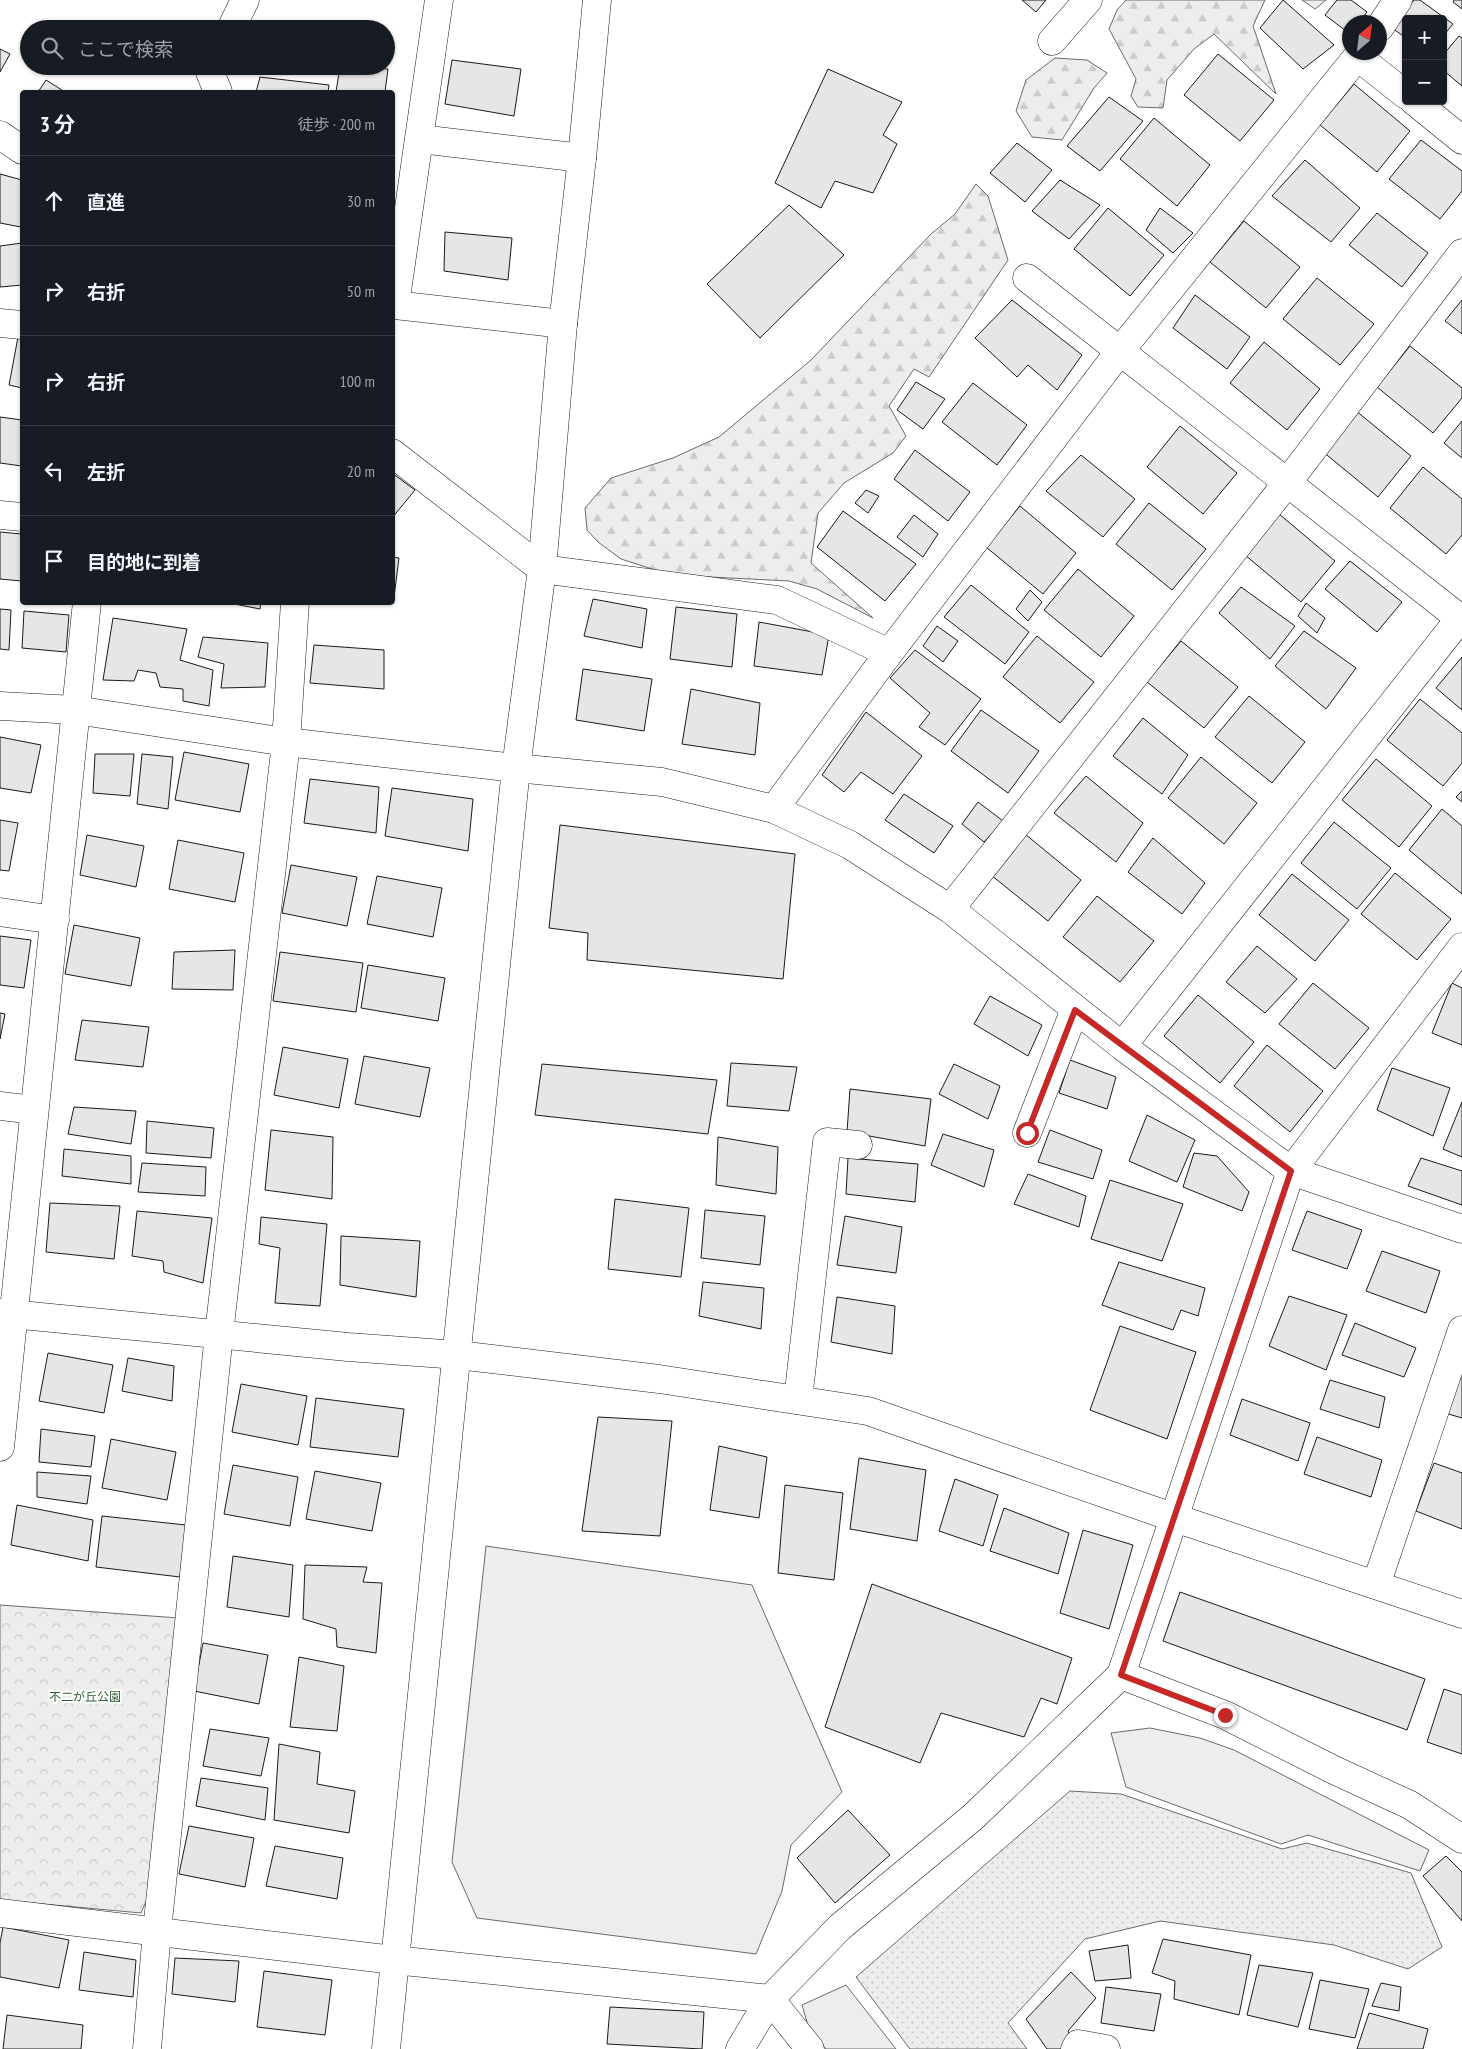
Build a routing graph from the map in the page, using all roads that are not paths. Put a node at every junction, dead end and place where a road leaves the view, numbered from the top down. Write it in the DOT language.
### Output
graph roads {
  1 [pos="245,0"];
  2 [pos="439,0"];
  3 [pos="597,0"];
  4 [pos="1088,0"];
  5 [pos="1398,0"];
  6 [pos="1387,16"];
  7 [pos="235,20"];
  8 [pos="1052,41"];
  9 [pos="1356,60"];
  10 [pos="1366,60"];
  11 [pos="211,75"];
  12 [pos="217,90"];
  13 [pos="1402,92"];
  14 [pos="1419,105"];
  15 [pos="0,135"];
  16 [pos="420,139"];
  17 [pos="1462,140"];
  18 [pos="20,149"];
  19 [pos="582,158"];
  20 [pos="1462,253"];
  21 [pos="1026,278"];
  22 [pos="395,299"];
  23 [pos="395,305"];
  24 [pos="0,323"];
  25 [pos="563,324"];
  26 [pos="20,325"];
  27 [pos="1120,352"];
  28 [pos="395,455"];
  29 [pos="1287,483"];
  30 [pos="0,515"];
  31 [pos="20,517"];
  32 [pos="542,569"];
  33 [pos="87,605"];
  34 [pos="295,605"];
  35 [pos="1461,618"];
  36 [pos="889,653"];
  37 [pos="0,706"];
  38 [pos="75,710"];
  39 [pos="286,742"];
  40 [pos="516,768"];
  41 [pos="774,809"];
  42 [pos="950,909"];
  43 [pos="0,912"];
  44 [pos="55,920"];
  45 [pos="1462,948"];
  46 [pos="1075,1010"];
  47 [pos="1122,1046"];
  48 [pos="0,1106"];
  49 [pos="34,1110"];
  50 [pos="1027,1133"];
  51 [pos="858,1145"];
  52 [pos="1291,1171"];
  53 [pos="1462,1228"];
  54 [pos="7,1314"];
  55 [pos="1462,1330"];
  56 [pos="219,1334"];
  57 [pos="458,1355"];
  58 [pos="798,1400"];
  59 [pos="0,1447"];
  60 [pos="1175,1518"];
  61 [pos="1376,1585"];
  62 [pos="1462,1614"];
  63 [pos="1121,1675"];
  64 [pos="1462,1839"];
  65 [pos="0,1913"];
  66 [pos="157,1931"];
  67 [pos="394,1960"];
  68 [pos="770,1999"];
  69 [pos="147,2049"];
  70 [pos="386,2049"];
  71 [pos="740,2049"];
  72 [pos="810,2049"];
  73 [pos="1075,2049"];
  74 [pos="1106,2049"];
  1 -- 7 [label="street"];
  2 -- 16 [label="street"];
  3 -- 19 [label="street"];
  4 -- 8 [label="street"];
  5 -- 6 [label="street"];
  9 -- 27 [label="street"];
  10 -- 13 [label="street"];
  11 -- 12 [label="street"];
  14 -- 17 [label="street"];
  15 -- 18 [label="street"];
  16 -- 19 [label="street"];
  16 -- 22 [label="street"];
  19 -- 25 [label="street"];
  20 -- 29 [label="street"];
  21 -- 27 [label="street"];
  23 -- 25 [label="street"];
  24 -- 26 [label="street"];
  25 -- 32 [label="street"];
  27 -- 29 [label="street"];
  27 -- 36 [label="street"];
  28 -- 32 [label="street"];
  29 -- 35 [label="street"];
  29 -- 42 [label="street"];
  30 -- 31 [label="street"];
  32 -- 36 [label="street"];
  32 -- 40 [label="street"];
  33 -- 38 [label="street"];
  34 -- 39 [label="street"];
  35 -- 47 [label="street"];
  36 -- 41 [label="street"];
  37 -- 38 [label="street"];
  38 -- 39 [label="street"];
  38 -- 44 [label="street"];
  39 -- 40 [label="street"];
  39 -- 56 [label="street"];
  40 -- 41 [label="street"];
  40 -- 57 [label="street"];
  41 -- 42 [label="street"];
  42 -- 46 [label="street"];
  43 -- 44 [label="street"];
  44 -- 49 [label="street"];
  45 -- 52 [label="street"];
  46 -- 47 [label="street"];
  46 -- 50 [label="street"];
  47 -- 52 [label="street"];
  48 -- 49 [label="street"];
  49 -- 54 [label="street"];
  51 -- 58 [label="street"];
  52 -- 53 [label="street"];
  52 -- 60 [label="street"];
  54 -- 56 [label="street"];
  54 -- 59 [label="street"];
  55 -- 61 [label="street"];
  56 -- 57 [label="street"];
  56 -- 66 [label="street"];
  57 -- 58 [label="street"];
  57 -- 67 [label="street"];
  58 -- 60 [label="street"];
  60 -- 61 [label="street"];
  60 -- 63 [label="street"];
  61 -- 62 [label="street"];
  63 -- 64 [label="street"];
  63 -- 68 [label="street"];
  65 -- 66 [label="street"];
  66 -- 67 [label="street"];
  66 -- 69 [label="street"];
  67 -- 68 [label="street"];
  67 -- 70 [label="street"];
  68 -- 71 [label="street"];
  68 -- 72 [label="street"];
  73 -- 74 [label="street"];
}
